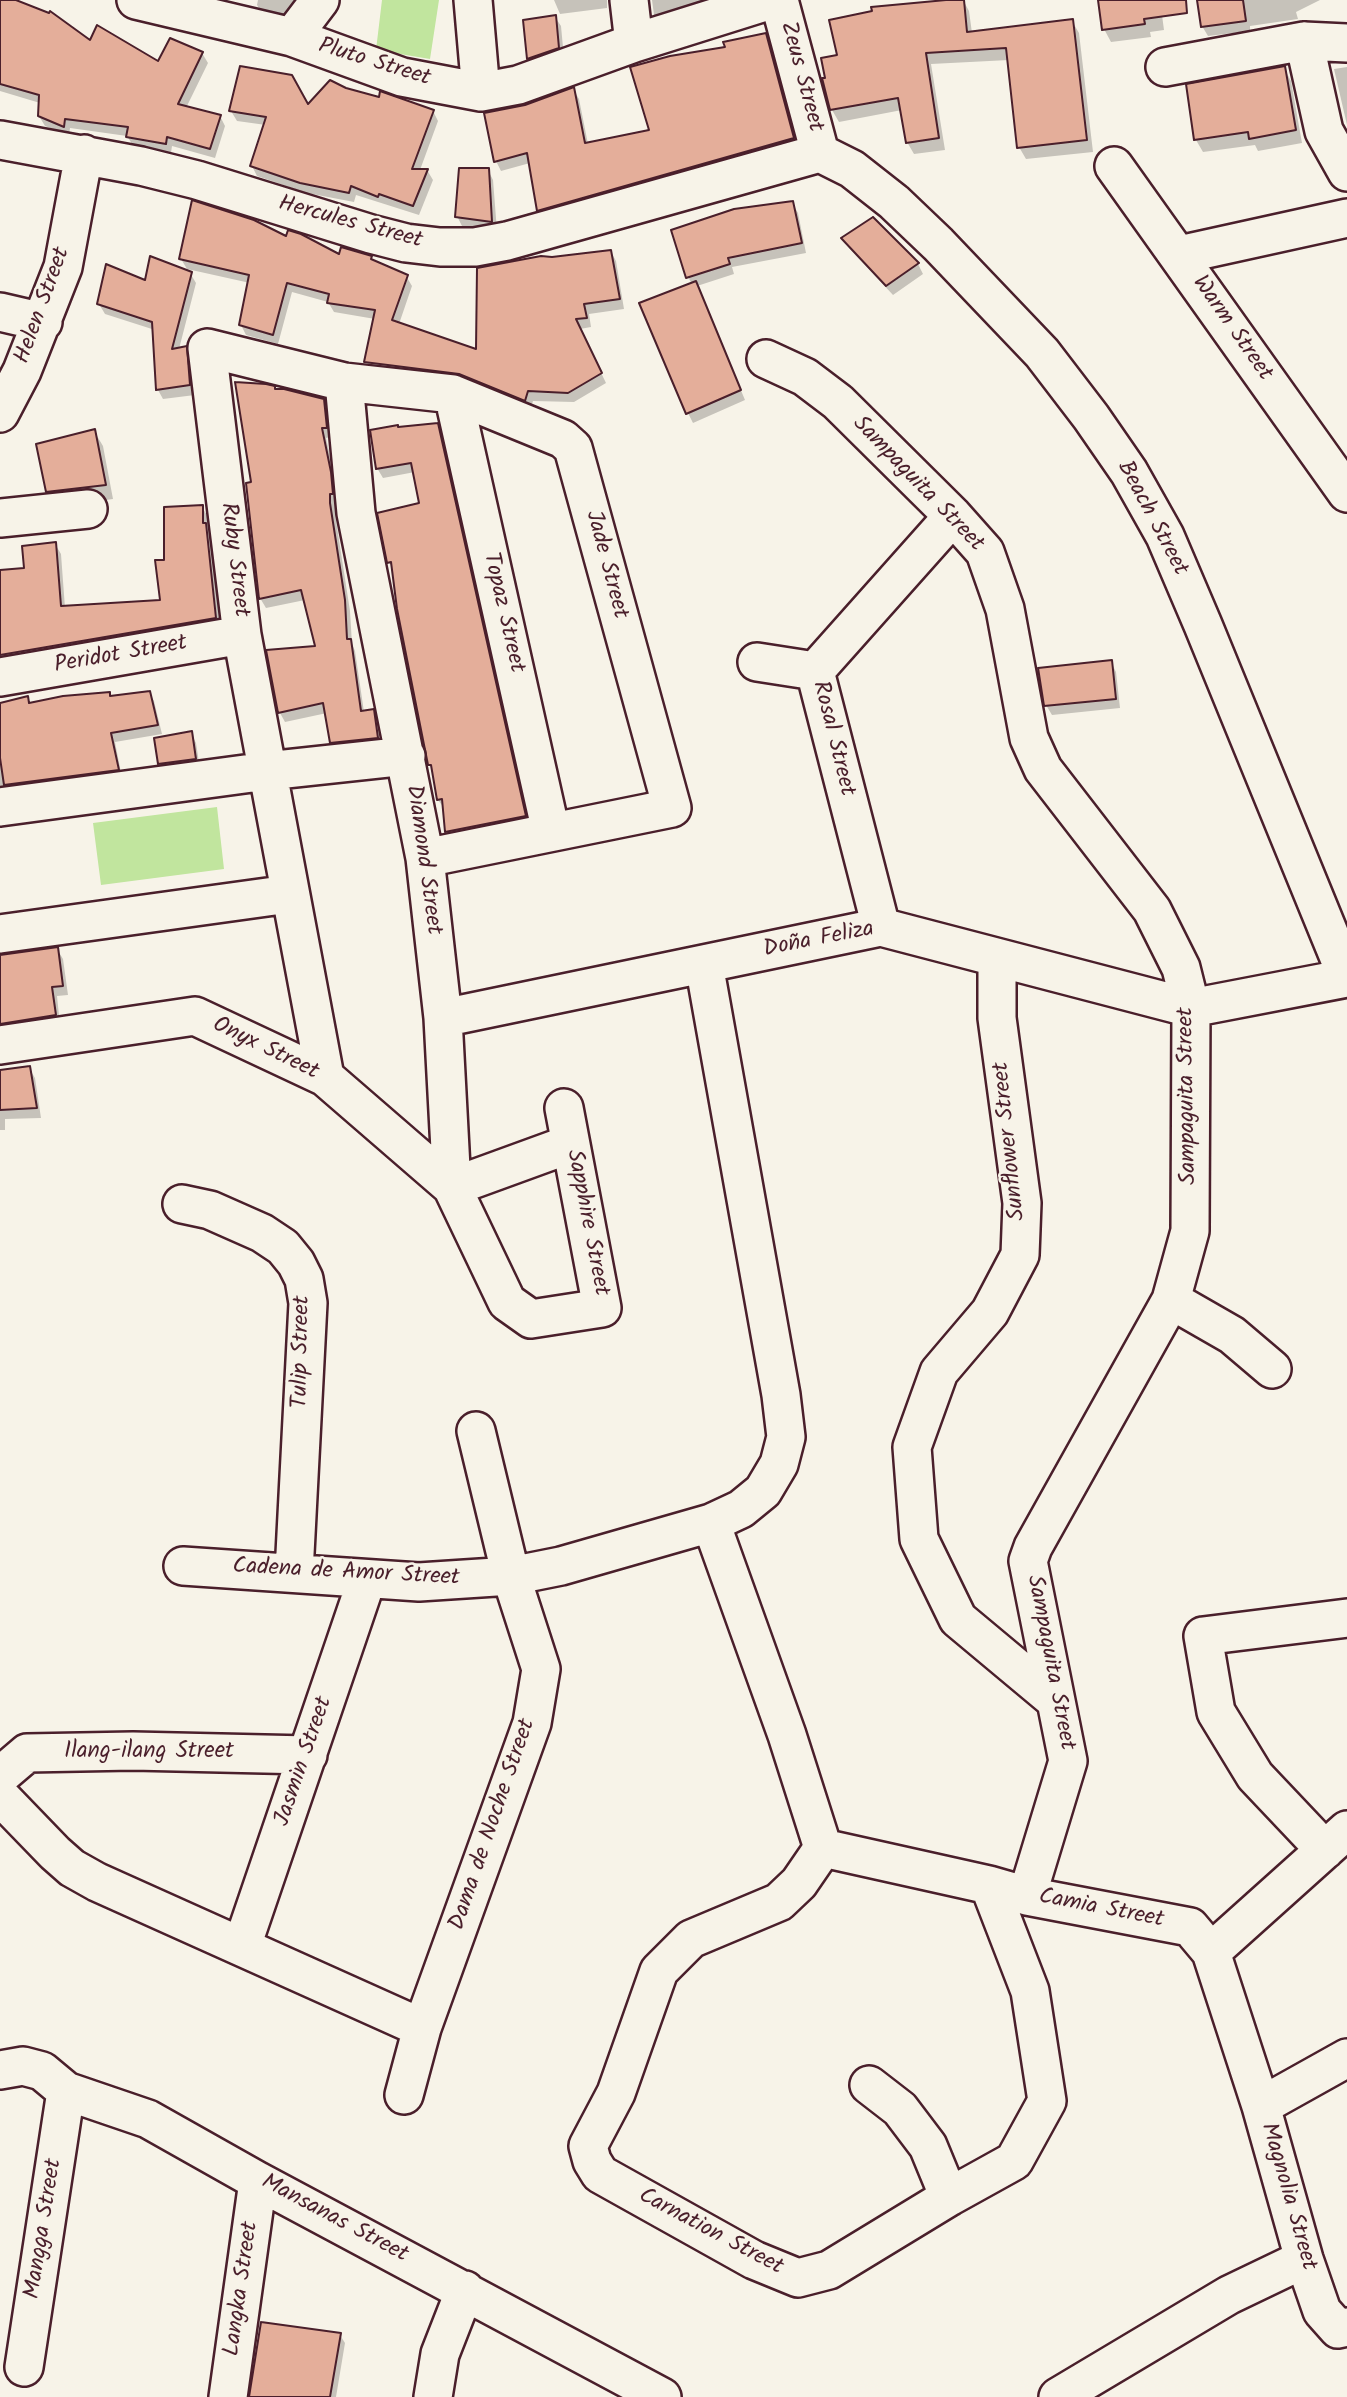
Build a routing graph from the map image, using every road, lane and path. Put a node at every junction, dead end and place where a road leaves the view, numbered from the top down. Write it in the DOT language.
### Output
graph roads {
  1 [pos="320,0"];
  2 [pos="472,0"];
  3 [pos="629,0"];
  4 [pos="771,0"];
  5 [pos="779,0"];
  6 [pos="143,1"];
  7 [pos="292,37"];
  8 [pos="1304,41"];
  9 [pos="634,43"];
  10 [pos="1347,43"];
  11 [pos="1165,67"];
  12 [pos="481,92"];
  13 [pos="0,140"];
  14 [pos="820,153"];
  15 [pos="84,154"];
  16 [pos="1114,166"];
  17 [pos="1347,172"];
  18 [pos="1347,218"];
  19 [pos="1179,255"];
  20 [pos="0,312"];
  21 [pos="43,322"];
  22 [pos="207,348"];
  23 [pos="766,359"];
  24 [pos="344,382"];
  25 [pos="453,394"];
  26 [pos="0,413"];
  27 [pos="1347,493"];
  28 [pos="88,509"];
  29 [pos="953,516"];
  30 [pos="0,518"];
  31 [pos="242,635"];
  32 [pos="757,662"];
  33 [pos="815,670"];
  34 [pos="0,677"];
  35 [pos="406,756"];
  36 [pos="267,771"];
  37 [pos="0,807"];
  38 [pos="551,832"];
  39 [pos="425,858"];
  40 [pos="289,894"];
  41 [pos="881,927"];
  42 [pos="0,934"];
  43 [pos="997,958"];
  44 [pos="704,964"];
  45 [pos="1347,978"];
  46 [pos="1191,1008"];
  47 [pos="443,1018"];
  48 [pos="0,1045"];
  49 [pos="325,1077"];
  50 [pos="564,1108"];
  51 [pos="570,1144"];
  52 [pos="452,1187"];
  53 [pos="182,1204"];
  54 [pos="1171,1300"];
  55 [pos="531,1319"];
  56 [pos="1272,1369"];
  57 [pos="475,1431"];
  58 [pos="711,1523"];
  59 [pos="183,1566"];
  60 [pos="294,1573"];
  61 [pos="511,1576"];
  62 [pos="367,1579"];
  63 [pos="1347,1618"];
  64 [pos="1055,1700"];
  65 [pos="308,1755"];
  66 [pos="0,1776"];
  67 [pos="0,1796"];
  68 [pos="1336,1840"];
  69 [pos="823,1848"];
  70 [pos="989,1885"];
  71 [pos="1027,1896"];
  72 [pos="242,1946"];
  73 [pos="1211,1952"];
  74 [pos="422,2028"];
  75 [pos="1347,2058"];
  76 [pos="0,2070"];
  77 [pos="869,2085"];
  78 [pos="66,2091"];
  79 [pos="404,2095"];
  80 [pos="1261,2106"];
  81 [pos="258,2180"];
  82 [pos="949,2197"];
  83 [pos="1304,2259"];
  84 [pos="465,2290"];
  85 [pos="1347,2327"];
  86 [pos="24,2367"];
  87 [pos="645,2393"];
  88 [pos="228,2397"];
  89 [pos="433,2397"];
  90 [pos="1058,2397"];
  1 -- 7 [label="street"];
  2 -- 12 [label="street"];
  3 -- 9 [label="street"];
  4 -- 9 [label="street, Pluto Street"];
  5 -- 14 [label="street, Zeus Street"];
  6 -- 7 [label="street, Pluto Street"];
  7 -- 12 [label="street, Pluto Street"];
  8 -- 10 [label="street"];
  8 -- 11 [label="street"];
  8 -- 17 [label="street"];
  9 -- 12 [label="street, Pluto Street"];
  13 -- 15 [label="street, Hercules Street"];
  14 -- 15 [label="street, Hercules Street"];
  14 -- 45 [label="street, Beach Street"];
  15 -- 21 [label="street, Helen Street"];
  16 -- 19 [label="street, Warm Street"];
  18 -- 19 [label="street"];
  19 -- 27 [label="street, Warm Street"];
  20 -- 21 [label="street"];
  21 -- 26 [label="street, Helen Street"];
  22 -- 24 [label="street, Jade Street"];
  22 -- 31 [label="street, Ruby Street"];
  23 -- 29 [label="street, Sampaguita Street"];
  24 -- 25 [label="street, Jade Street"];
  24 -- 35 [label="street, Diamond Street"];
  25 -- 38 [label="street, Topaz Street"];
  25 -- 38 [label="street, Jade Street"];
  28 -- 30 [label="street"];
  29 -- 33 [label="street, Rosal Street"];
  29 -- 46 [label="street, Sampaguita Street"];
  31 -- 34 [label="street, Peridot Street"];
  31 -- 36 [label="street, Ruby Street"];
  32 -- 33 [label="street"];
  33 -- 41 [label="street, Rosal Street"];
  35 -- 36 [label="street"];
  35 -- 39 [label="street, Diamond Street"];
  36 -- 37 [label="street"];
  36 -- 40 [label="street, Ruby Street"];
  38 -- 39 [label="street, Jade Street"];
  39 -- 47 [label="street, Diamond Street"];
  40 -- 42 [label="street"];
  40 -- 49 [label="street, Ruby Street"];
  41 -- 43 [label="street, Doña Feliza"];
  41 -- 44 [label="street, Doña Feliza"];
  43 -- 46 [label="street, Doña Feliza"];
  43 -- 64 [label="street, Sunflower Street"];
  44 -- 47 [label="street, Doña Feliza"];
  44 -- 58 [label="street, Cadena de Amor Street"];
  45 -- 46 [label="street"];
  46 -- 54 [label="street, Sampaguita Street"];
  47 -- 52 [label="street, Diamond Street"];
  48 -- 49 [label="street, Onyx Street"];
  49 -- 52 [label="street, Onyx Street"];
  50 -- 51 [label="street, Sapphire Street"];
  51 -- 52 [label="street"];
  51 -- 55 [label="street, Sapphire Street"];
  52 -- 55 [label="street, Diamond Street"];
  53 -- 60 [label="street, Tulip Street"];
  54 -- 56 [label="street"];
  54 -- 64 [label="street, Sampaguita Street"];
  57 -- 61 [label="street, Dama de Noche Street"];
  58 -- 61 [label="street, Cadena de Amor Street"];
  58 -- 69 [label="street"];
  59 -- 60 [label="street, Cadena de Amor Street"];
  60 -- 62 [label="street, Cadena de Amor Street"];
  61 -- 62 [label="street, Cadena de Amor Street"];
  61 -- 74 [label="street, Dama de Noche Street"];
  62 -- 65 [label="street, Jasmin Street"];
  63 -- 68 [label="street"];
  64 -- 71 [label="street, Sampaguita Street"];
  65 -- 66 [label="street, Ilang-ilang Street"];
  65 -- 72 [label="street, Jasmin Street"];
  67 -- 72 [label="street"];
  68 -- 73 [label="street"];
  69 -- 70 [label="street, Camia Street"];
  69 -- 82 [label="street, Carnation Street"];
  70 -- 71 [label="street, Camia Street"];
  70 -- 82 [label="street, Carnation Street"];
  71 -- 73 [label="street, Camia Street"];
  72 -- 74 [label="street"];
  73 -- 80 [label="street, Camia Street"];
  74 -- 79 [label="street, Dama de Noche Street"];
  75 -- 80 [label="street, Magnolia Street"];
  76 -- 78 [label="street, Mansanas Street"];
  77 -- 82 [label="street"];
  78 -- 81 [label="street, Mansanas Street"];
  78 -- 86 [label="street, Mangga Street"];
  80 -- 83 [label="street, Magnolia Street"];
  81 -- 84 [label="street, Mansanas Street"];
  81 -- 88 [label="street, Langka Street"];
  83 -- 85 [label="street, Magnolia Street"];
  83 -- 90 [label="street"];
  84 -- 87 [label="street, Mansanas Street"];
  84 -- 89 [label="street"];
}
